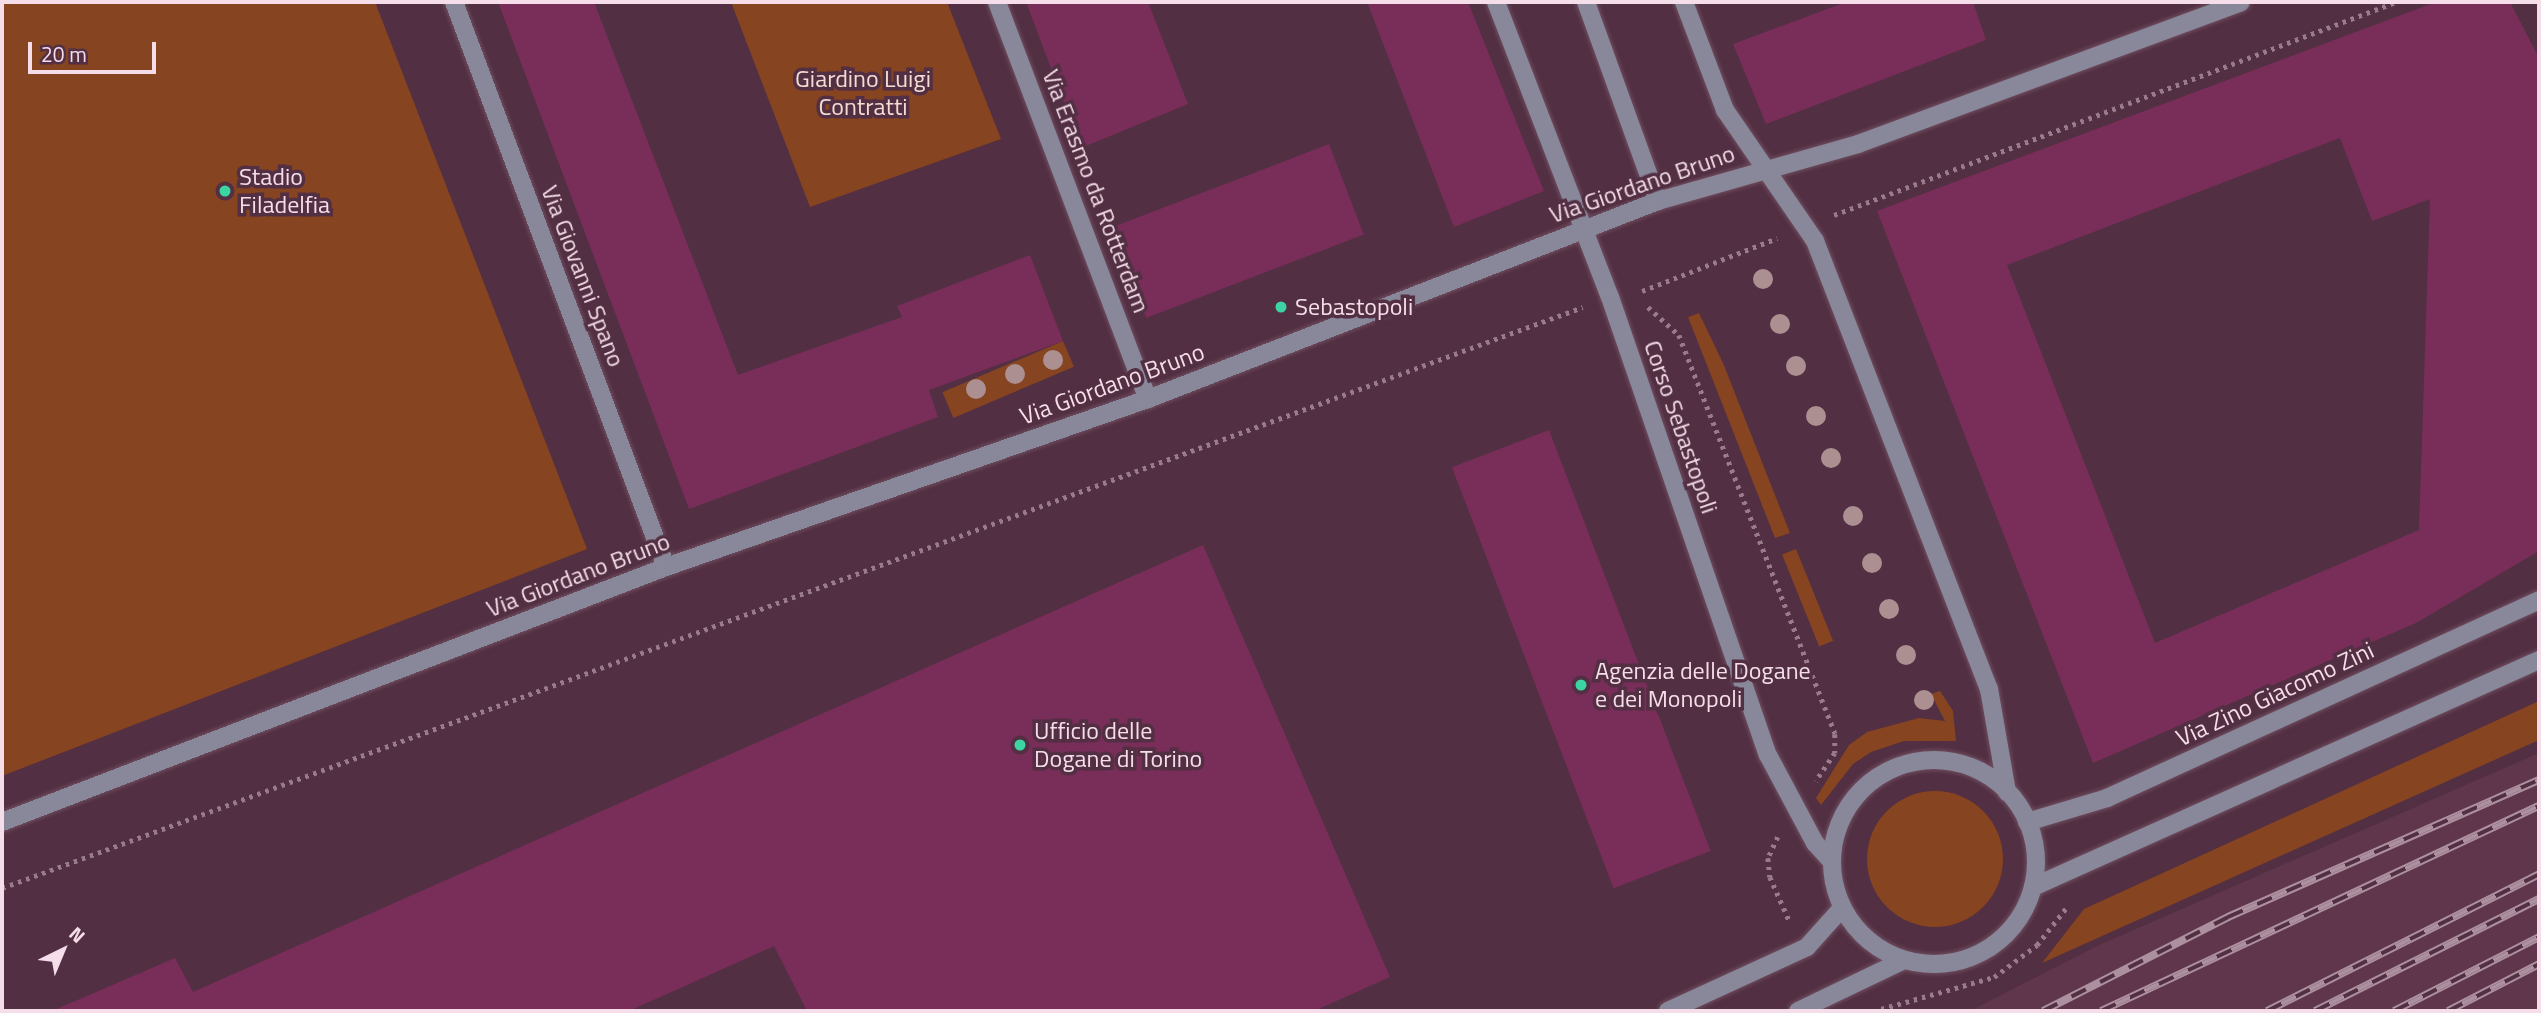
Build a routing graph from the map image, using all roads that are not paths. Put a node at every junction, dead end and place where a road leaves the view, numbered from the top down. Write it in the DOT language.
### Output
graph roads {
  1 [pos="454,2"];
  2 [pos="998,2"];
  3 [pos="1496,2"];
  4 [pos="1586,2"];
  5 [pos="1684,2"];
  6 [pos="2231,4"];
  7 [pos="1766,168"];
  8 [pos="1658,201"];
  9 [pos="1582,230"];
  10 [pos="1148,399"];
  11 [pos="666,567"];
  12 [pos="2539,600"];
  13 [pos="2539,660"];
  14 [pos="2007,792"];
  15 [pos="2,822"];
  16 [pos="2027,822"];
  17 [pos="1831,861"];
  18 [pos="2033,887"];
  19 [pos="1842,908"];
  20 [pos="1904,960"];
  21 [pos="1668,1011"];
  22 [pos="1798,1011"];
  1 -- 11 [label="street, Via Giovanni Spano"];
  2 -- 10 [label="street, Via Erasmo da Rotterdam"];
  3 -- 9 [label="street, Corso Sebastopoli"];
  4 -- 8 [label="street"];
  5 -- 7 [label="street"];
  6 -- 7 [label="street, Via Giordano Bruno"];
  7 -- 8 [label="street, Via Giordano Bruno"];
  7 -- 14 [label="street"];
  8 -- 9 [label="street, Via Giordano Bruno"];
  9 -- 10 [label="street, Via Giordano Bruno"];
  9 -- 17 [label="street, Corso Sebastopoli"];
  10 -- 11 [label="street, Via Giordano Bruno"];
  11 -- 15 [label="street, Via Giordano Bruno"];
  12 -- 16 [label="street, Via Zino Giacomo Zini"];
  13 -- 18 [label="street"];
  14 -- 16 [label="street"];
  14 -- 17 [label="street"];
  16 -- 18 [label="street"];
  17 -- 19 [label="street"];
  18 -- 20 [label="street"];
  19 -- 20 [label="street"];
  19 -- 21 [label="street"];
  20 -- 22 [label="street"];
}
